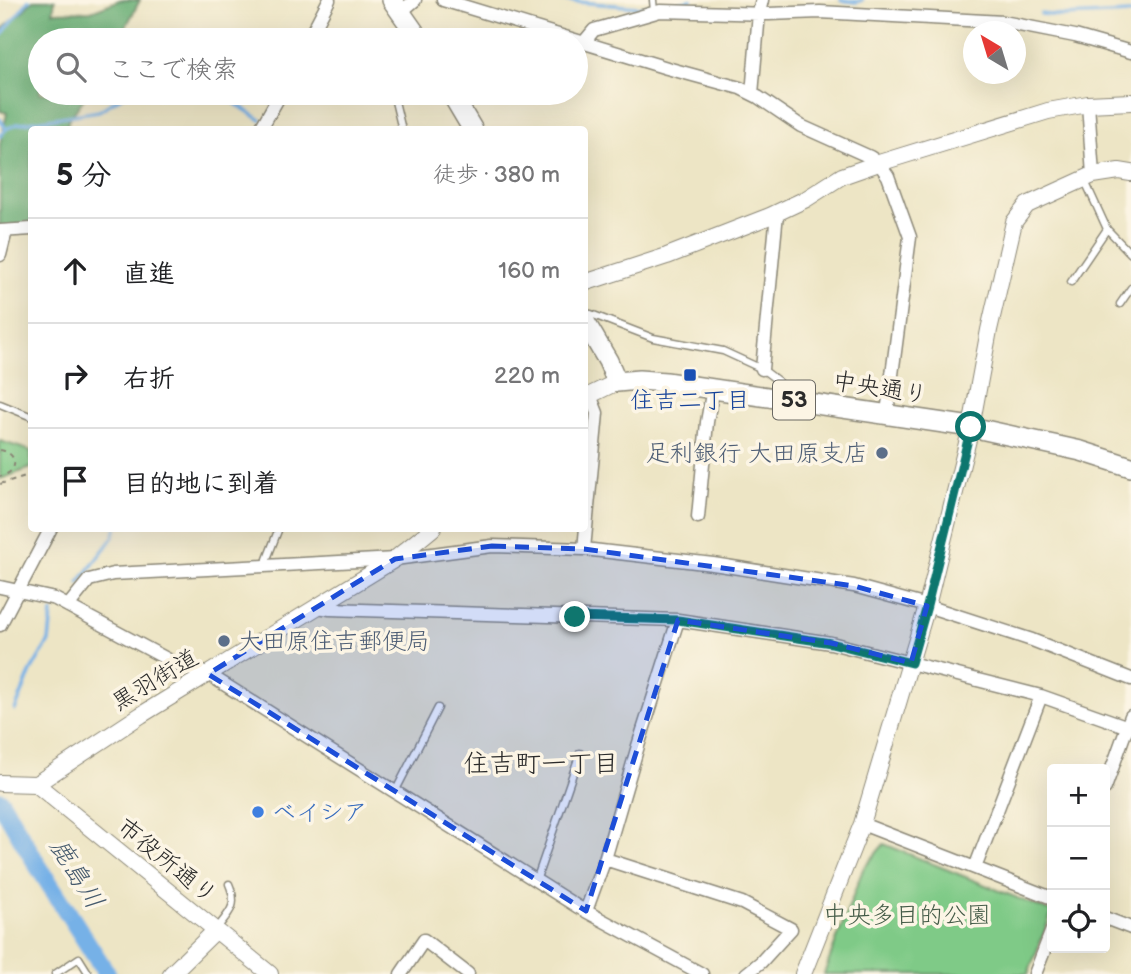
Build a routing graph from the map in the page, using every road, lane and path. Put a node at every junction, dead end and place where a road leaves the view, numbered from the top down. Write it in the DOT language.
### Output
graph roads {
  1 [pos="329,0"];
  2 [pos="443,0"];
  3 [pos="403,4"];
  4 [pos="654,6"];
  5 [pos="760,7"];
  6 [pos="314,28"];
  7 [pos="409,28"];
  8 [pos="537,28"];
  9 [pos="588,37"];
  10 [pos="588,43"];
  11 [pos="1131,52"];
  12 [pos="752,94"];
  13 [pos="1131,102"];
  14 [pos="1088,104"];
  15 [pos="274,105"];
  16 [pos="397,105"];
  17 [pos="458,105"];
  18 [pos="262,126"];
  19 [pos="401,126"];
  20 [pos="471,126"];
  21 [pos="879,163"];
  22 [pos="1131,173"];
  23 [pos="1088,177"];
  24 [pos="777,213"];
  25 [pos="28,229"];
  26 [pos="1107,229"];
  27 [pos="3,231"];
  28 [pos="1131,254"];
  29 [pos="0,255"];
  30 [pos="588,282"];
  31 [pos="1071,282"];
  32 [pos="1131,288"];
  33 [pos="1120,304"];
  34 [pos="588,314"];
  35 [pos="588,327"];
  36 [pos="762,369"];
  37 [pos="617,382"];
  38 [pos="713,388"];
  39 [pos="588,396"];
  40 [pos="588,398"];
  41 [pos="781,398"];
  42 [pos="0,404"];
  43 [pos="887,413"];
  44 [pos="28,415"];
  45 [pos="971,427"];
  46 [pos="0,450"];
  47 [pos="1131,467"];
  48 [pos="4,475"];
  49 [pos="28,475"];
  50 [pos="0,476"];
  51 [pos="7,482"];
  52 [pos="0,484"];
  53 [pos="588,507"];
  54 [pos="698,517"];
  55 [pos="49,532"];
  56 [pos="278,532"];
  57 [pos="428,532"];
  58 [pos="586,532"];
  59 [pos="584,549"];
  60 [pos="395,559"];
  61 [pos="266,565"];
  62 [pos="0,587"];
  63 [pos="18,590"];
  64 [pos="68,606"];
  65 [pos="927,606"];
  66 [pos="318,607"];
  67 [pos="678,620"];
  68 [pos="0,625"];
  69 [pos="911,663"];
  70 [pos="208,674"];
  71 [pos="1131,679"];
  72 [pos="1041,696"];
  73 [pos="438,708"];
  74 [pos="1130,724"];
  75 [pos="580,753"];
  76 [pos="1110,775"];
  77 [pos="0,783"];
  78 [pos="36,784"];
  79 [pos="395,792"];
  80 [pos="862,824"];
  81 [pos="605,859"];
  82 [pos="975,868"];
  83 [pos="536,881"];
  84 [pos="229,884"];
  85 [pos="1047,896"];
  86 [pos="586,911"];
  87 [pos="1110,920"];
  88 [pos="1131,928"];
  89 [pos="216,930"];
  90 [pos="1047,943"];
  91 [pos="55,974"];
  92 [pos="89,974"];
  93 [pos="172,974"];
  94 [pos="270,974"];
  95 [pos="401,974"];
  96 [pos="468,974"];
  97 [pos="702,974"];
  98 [pos="746,974"];
  99 [pos="803,974"];
  100 [pos="1035,974"];
  1 -- 6 [label="street"];
  2 -- 8 [label="street"];
  3 -- 7 [label="main road"];
  4 -- 5 [label="street"];
  4 -- 9 [label="street"];
  5 -- 11 [label="street"];
  5 -- 12 [label="street"];
  10 -- 12 [label="street"];
  12 -- 21 [label="street"];
  13 -- 14 [label="street"];
  14 -- 21 [label="street"];
  14 -- 23 [label="street"];
  15 -- 18 [label="street"];
  16 -- 19 [label="lane"];
  17 -- 20 [label="main road"];
  21 -- 24 [label="street"];
  21 -- 43 [label="street"];
  22 -- 23 [label="street"];
  23 -- 26 [label="lane"];
  23 -- 45 [label="street"];
  24 -- 30 [label="street"];
  24 -- 36 [label="street"];
  25 -- 27 [label="street"];
  26 -- 28 [label="lane"];
  26 -- 31 [label="lane"];
  27 -- 29 [label="street"];
  32 -- 33 [label="lane"];
  34 -- 36 [label="lane"];
  35 -- 37 [label="main road"];
  36 -- 41 [label="lane"];
  37 -- 38 [label="main road, 中央通り / 53"];
  37 -- 39 [label="street"];
  38 -- 41 [label="main road, 中央通り / 53"];
  38 -- 54 [label="street"];
  40 -- 53 [label="street"];
  41 -- 43 [label="main road, 中央通り / 53"];
  42 -- 44 [label="lane"];
  43 -- 45 [label="main road, 中央通り / 53"];
  45 -- 47 [label="main road, 中央通り / 53"];
  45 -- 65 [label="street"];
  46 -- 48 [label="path"];
  48 -- 50 [label="path"];
  48 -- 51 [label="path"];
  49 -- 51 [label="path"];
  51 -- 52 [label="path"];
  55 -- 63 [label="street"];
  56 -- 61 [label="lane"];
  57 -- 60 [label="street, 黒羽街道"];
  58 -- 59 [label="street"];
  59 -- 60 [label="street"];
  59 -- 65 [label="street"];
  60 -- 61 [label="street"];
  60 -- 66 [label="street, 黒羽街道"];
  61 -- 64 [label="street"];
  62 -- 63 [label="street"];
  63 -- 64 [label="street"];
  63 -- 68 [label="street"];
  64 -- 70 [label="street"];
  65 -- 69 [label="street"];
  65 -- 71 [label="street"];
  66 -- 67 [label="street"];
  66 -- 70 [label="street, 黒羽街道"];
  67 -- 69 [label="street"];
  67 -- 81 [label="street"];
  69 -- 72 [label="street"];
  69 -- 80 [label="street"];
  70 -- 78 [label="street, 黒羽街道"];
  70 -- 79 [label="street"];
  72 -- 74 [label="street"];
  72 -- 82 [label="street"];
  73 -- 79 [label="lane"];
  74 -- 76 [label="street"];
  75 -- 83 [label="lane"];
  77 -- 78 [label="street"];
  78 -- 89 [label="street, 市役所通り"];
  79 -- 83 [label="street"];
  80 -- 82 [label="street"];
  80 -- 99 [label="street"];
  81 -- 86 [label="street"];
  81 -- 98 [label="street"];
  82 -- 85 [label="street"];
  83 -- 86 [label="street"];
  84 -- 89 [label="lane"];
  86 -- 97 [label="street"];
  87 -- 88 [label="street"];
  89 -- 93 [label="street"];
  89 -- 94 [label="street, 市役所通り"];
  90 -- 100 [label="street"];
  91 -- 92 [label="lane"];
  95 -- 96 [label="street"];
}
